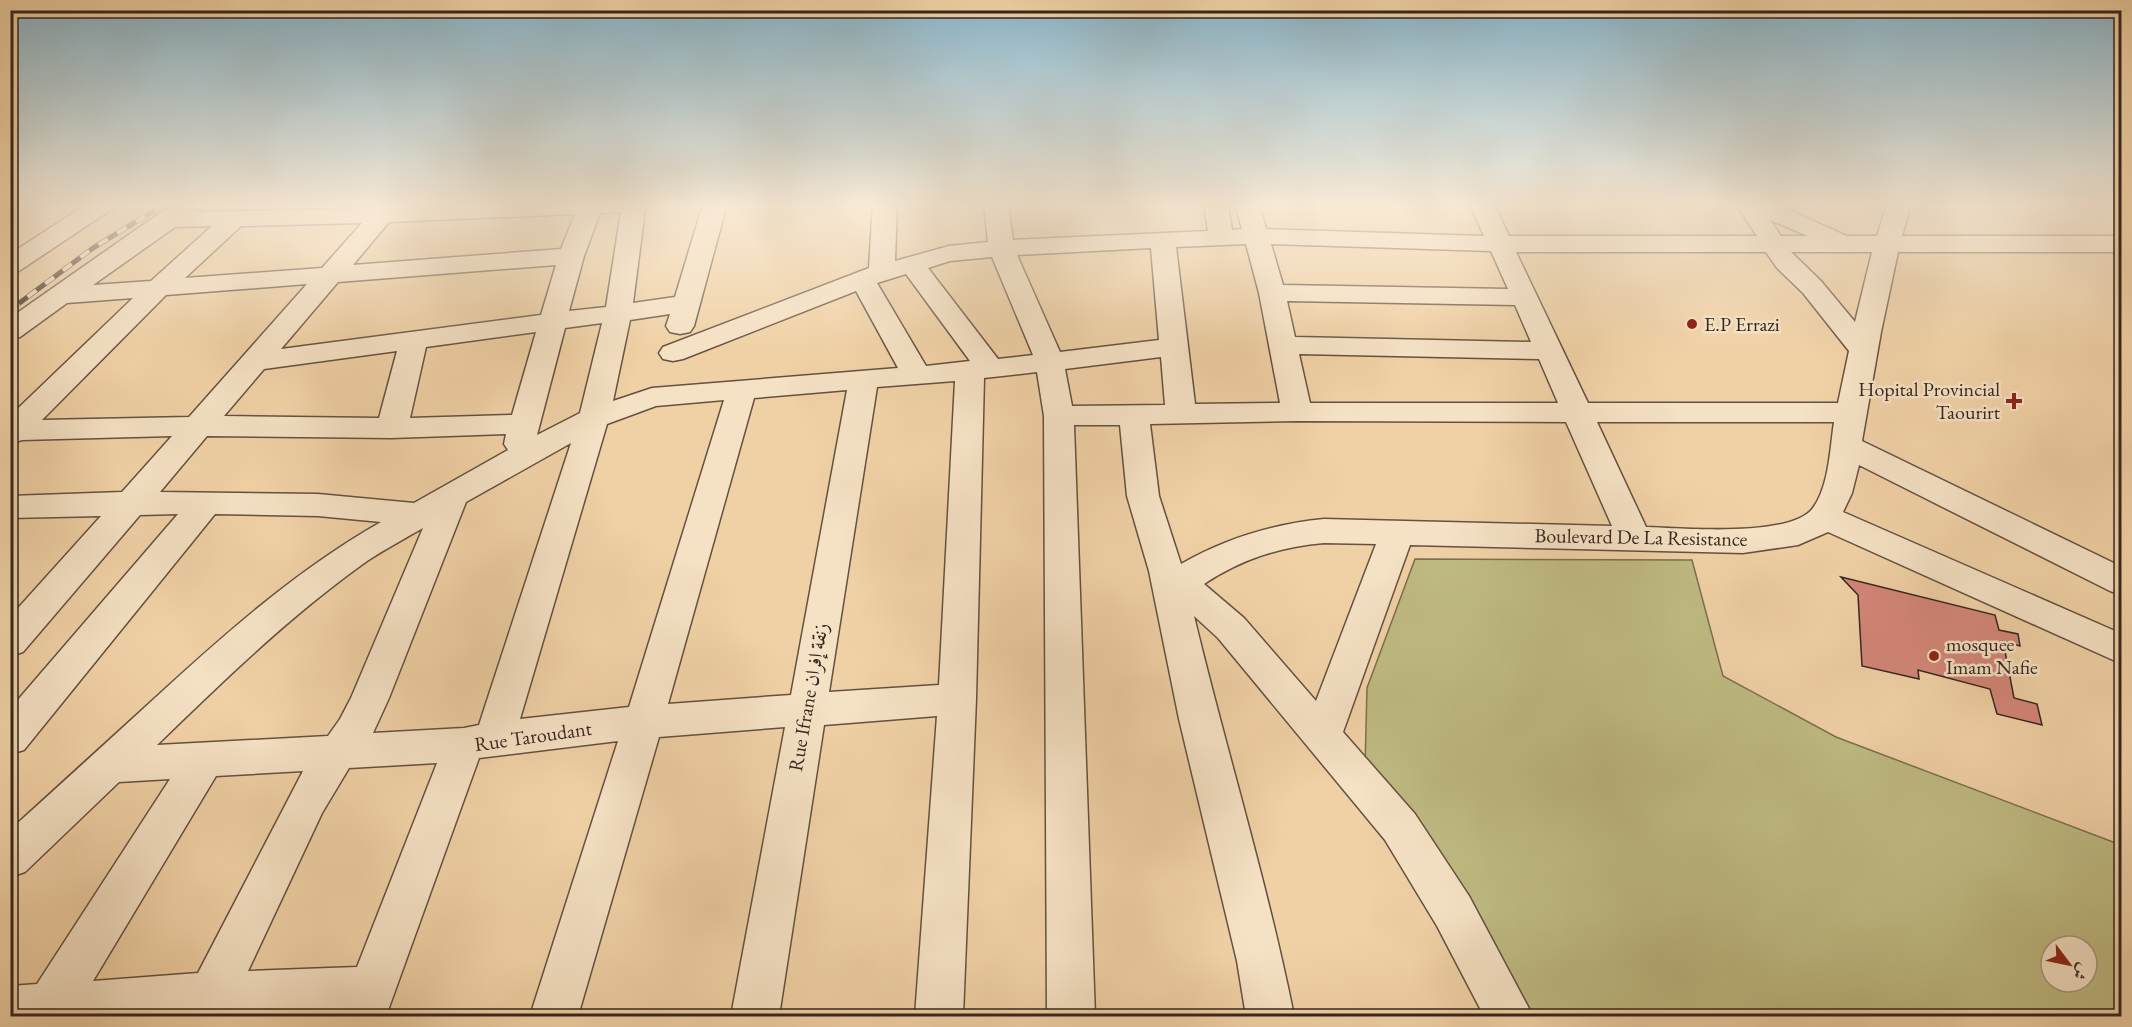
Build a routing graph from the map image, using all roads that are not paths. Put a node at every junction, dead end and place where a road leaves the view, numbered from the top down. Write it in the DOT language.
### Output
graph roads {
  1 [pos="31,252"];
  2 [pos="121,252"];
  3 [pos="198,252"];
  4 [pos="351,252"];
  5 [pos="573,252"];
  6 [pos="627,252"];
  7 [pos="702,252"];
  8 [pos="876,252"];
  9 [pos="972,252"];
  10 [pos="1003,252"];
  11 [pos="1164,252"];
  12 [pos="1260,252"];
  13 [pos="1504,252"];
  14 [pos="1777,252"];
  15 [pos="1885,252"];
  16 [pos="571,256"];
  17 [pos="910,263"];
  18 [pos="10,266"];
  19 [pos="332,274"];
  20 [pos="872,276"];
  21 [pos="160,287"];
  22 [pos="1812,287"];
  23 [pos="1272,293"];
  24 [pos="58,296"];
  25 [pos="1524,297"];
  26 [pos="686,304"];
  27 [pos="1873,306"];
  28 [pos="618,314"];
  29 [pos="554,323"];
  30 [pos="10,331"];
  31 [pos="413,341"];
  32 [pos="1282,345"];
  33 [pos="1174,347"];
  34 [pos="1550,351"];
  35 [pos="1864,351"];
  36 [pos="673,353"];
  37 [pos="258,361"];
  38 [pos="1050,362"];
  39 [pos="980,370"];
  40 [pos="916,374"];
  41 [pos="864,378"];
  42 [pos="742,389"];
  43 [pos="652,397"];
  44 [pos="1297,412"];
  45 [pos="1181,413"];
  46 [pos="1851,413"];
  47 [pos="1134,414"];
  48 [pos="1578,414"];
  49 [pos="1059,416"];
  50 [pos="594,418"];
  51 [pos="525,424"];
  52 [pos="201,426"];
  53 [pos="392,428"];
  54 [pos="12,431"];
  55 [pos="1846,446"];
  56 [pos="514,460"];
  57 [pos="452,497"];
  58 [pos="133,503"];
  59 [pos="205,504"];
  60 [pos="10,507"];
  61 [pos="419,515"];
  62 [pos="1824,517"];
  63 [pos="1397,534"];
  64 [pos="1634,537"];
  65 [pos="1172,577"];
  66 [pos="2121,582"];
  67 [pos="10,642"];
  68 [pos="2121,650"];
  69 [pos="957,699"];
  70 [pos="806,708"];
  71 [pos="642,722"];
  72 [pos="1322,736"];
  73 [pos="10,738"];
  74 [pos="480,741"];
  75 [pos="339,751"];
  76 [pos="205,759"];
  77 [pos="109,765"];
  78 [pos="10,858"];
  79 [pos="367,1004"];
  80 [pos="207,1006"];
  81 [pos="35,1011"];
  82 [pos="554,1017"];
  83 [pos="755,1017"];
  84 [pos="939,1017"];
  85 [pos="1071,1017"];
  86 [pos="1270,1017"];
  87 [pos="1509,1017"];
  1 -- 18 [label="street"];
  2 -- 24 [label="street"];
  3 -- 21 [label="street"];
  4 -- 19 [label="street"];
  5 -- 16 [label="street"];
  6 -- 28 [label="street"];
  7 -- 26 [label="street"];
  8 -- 20 [label="street"];
  9 -- 17 [label="street"];
  10 -- 38 [label="street"];
  11 -- 33 [label="street"];
  12 -- 23 [label="street"];
  13 -- 25 [label="street"];
  14 -- 22 [label="street"];
  15 -- 27 [label="street"];
  16 -- 19 [label="street"];
  16 -- 29 [label="street"];
  17 -- 20 [label="street"];
  17 -- 39 [label="street"];
  19 -- 21 [label="street"];
  19 -- 37 [label="street"];
  20 -- 36 [label="street"];
  20 -- 40 [label="street"];
  21 -- 24 [label="street"];
  21 -- 54 [label="street"];
  22 -- 27 [label="street"];
  22 -- 35 [label="street"];
  23 -- 25 [label="street"];
  23 -- 32 [label="street"];
  24 -- 30 [label="street"];
  25 -- 34 [label="street"];
  26 -- 28 [label="street"];
  26 -- 36 [label="street"];
  27 -- 35 [label="street"];
  28 -- 29 [label="street"];
  28 -- 50 [label="street"];
  29 -- 31 [label="street"];
  29 -- 51 [label="street"];
  31 -- 37 [label="street"];
  31 -- 53 [label="street"];
  32 -- 34 [label="street"];
  32 -- 44 [label="street"];
  33 -- 38 [label="street"];
  33 -- 45 [label="street"];
  34 -- 48 [label="street"];
  35 -- 46 [label="street"];
  36 -- 43 [label="street"];
  37 -- 52 [label="street"];
  38 -- 39 [label="street"];
  38 -- 49 [label="street"];
  39 -- 40 [label="street"];
  39 -- 69 [label="street"];
  40 -- 41 [label="street"];
  41 -- 42 [label="street"];
  41 -- 70 [label="street, Rue Ifrane زنقة إفران"];
  42 -- 43 [label="street"];
  42 -- 71 [label="street"];
  43 -- 50 [label="street"];
  44 -- 45 [label="street"];
  44 -- 48 [label="street"];
  45 -- 47 [label="street"];
  46 -- 48 [label="street"];
  46 -- 55 [label="street"];
  47 -- 49 [label="street"];
  47 -- 65 [label="street"];
  48 -- 64 [label="street"];
  49 -- 85 [label="street"];
  50 -- 56 [label="street"];
  50 -- 74 [label="street"];
  51 -- 53 [label="street"];
  51 -- 56 [label="street"];
  52 -- 53 [label="street"];
  52 -- 54 [label="street"];
  52 -- 58 [label="street"];
  55 -- 62 [label="street"];
  55 -- 66 [label="street"];
  56 -- 57 [label="street"];
  57 -- 61 [label="street"];
  57 -- 75 [label="street"];
  58 -- 59 [label="street"];
  58 -- 60 [label="street"];
  58 -- 67 [label="street"];
  59 -- 61 [label="street"];
  59 -- 73 [label="street"];
  61 -- 77 [label="street"];
  62 -- 64 [label="street, Boulevard De La Resistance"];
  62 -- 68 [label="street"];
  63 -- 64 [label="street, Boulevard De La Resistance"];
  63 -- 65 [label="street, Boulevard De La Resistance"];
  63 -- 72 [label="street"];
  65 -- 72 [label="street"];
  65 -- 86 [label="street"];
  69 -- 70 [label="street, Rue Taroudant"];
  69 -- 84 [label="street"];
  70 -- 71 [label="street, Rue Taroudant"];
  70 -- 83 [label="street, Rue Ifrane زنقة إفران"];
  71 -- 74 [label="street, Rue Taroudant"];
  71 -- 82 [label="street"];
  72 -- 87 [label="street"];
  74 -- 75 [label="street, Rue Taroudant"];
  74 -- 79 [label="street"];
  75 -- 76 [label="street, Rue Taroudant"];
  75 -- 80 [label="street"];
  76 -- 77 [label="street, Rue Taroudant"];
  76 -- 81 [label="street"];
  77 -- 78 [label="street"];
  79 -- 80 [label="street"];
  80 -- 81 [label="street"];
}
